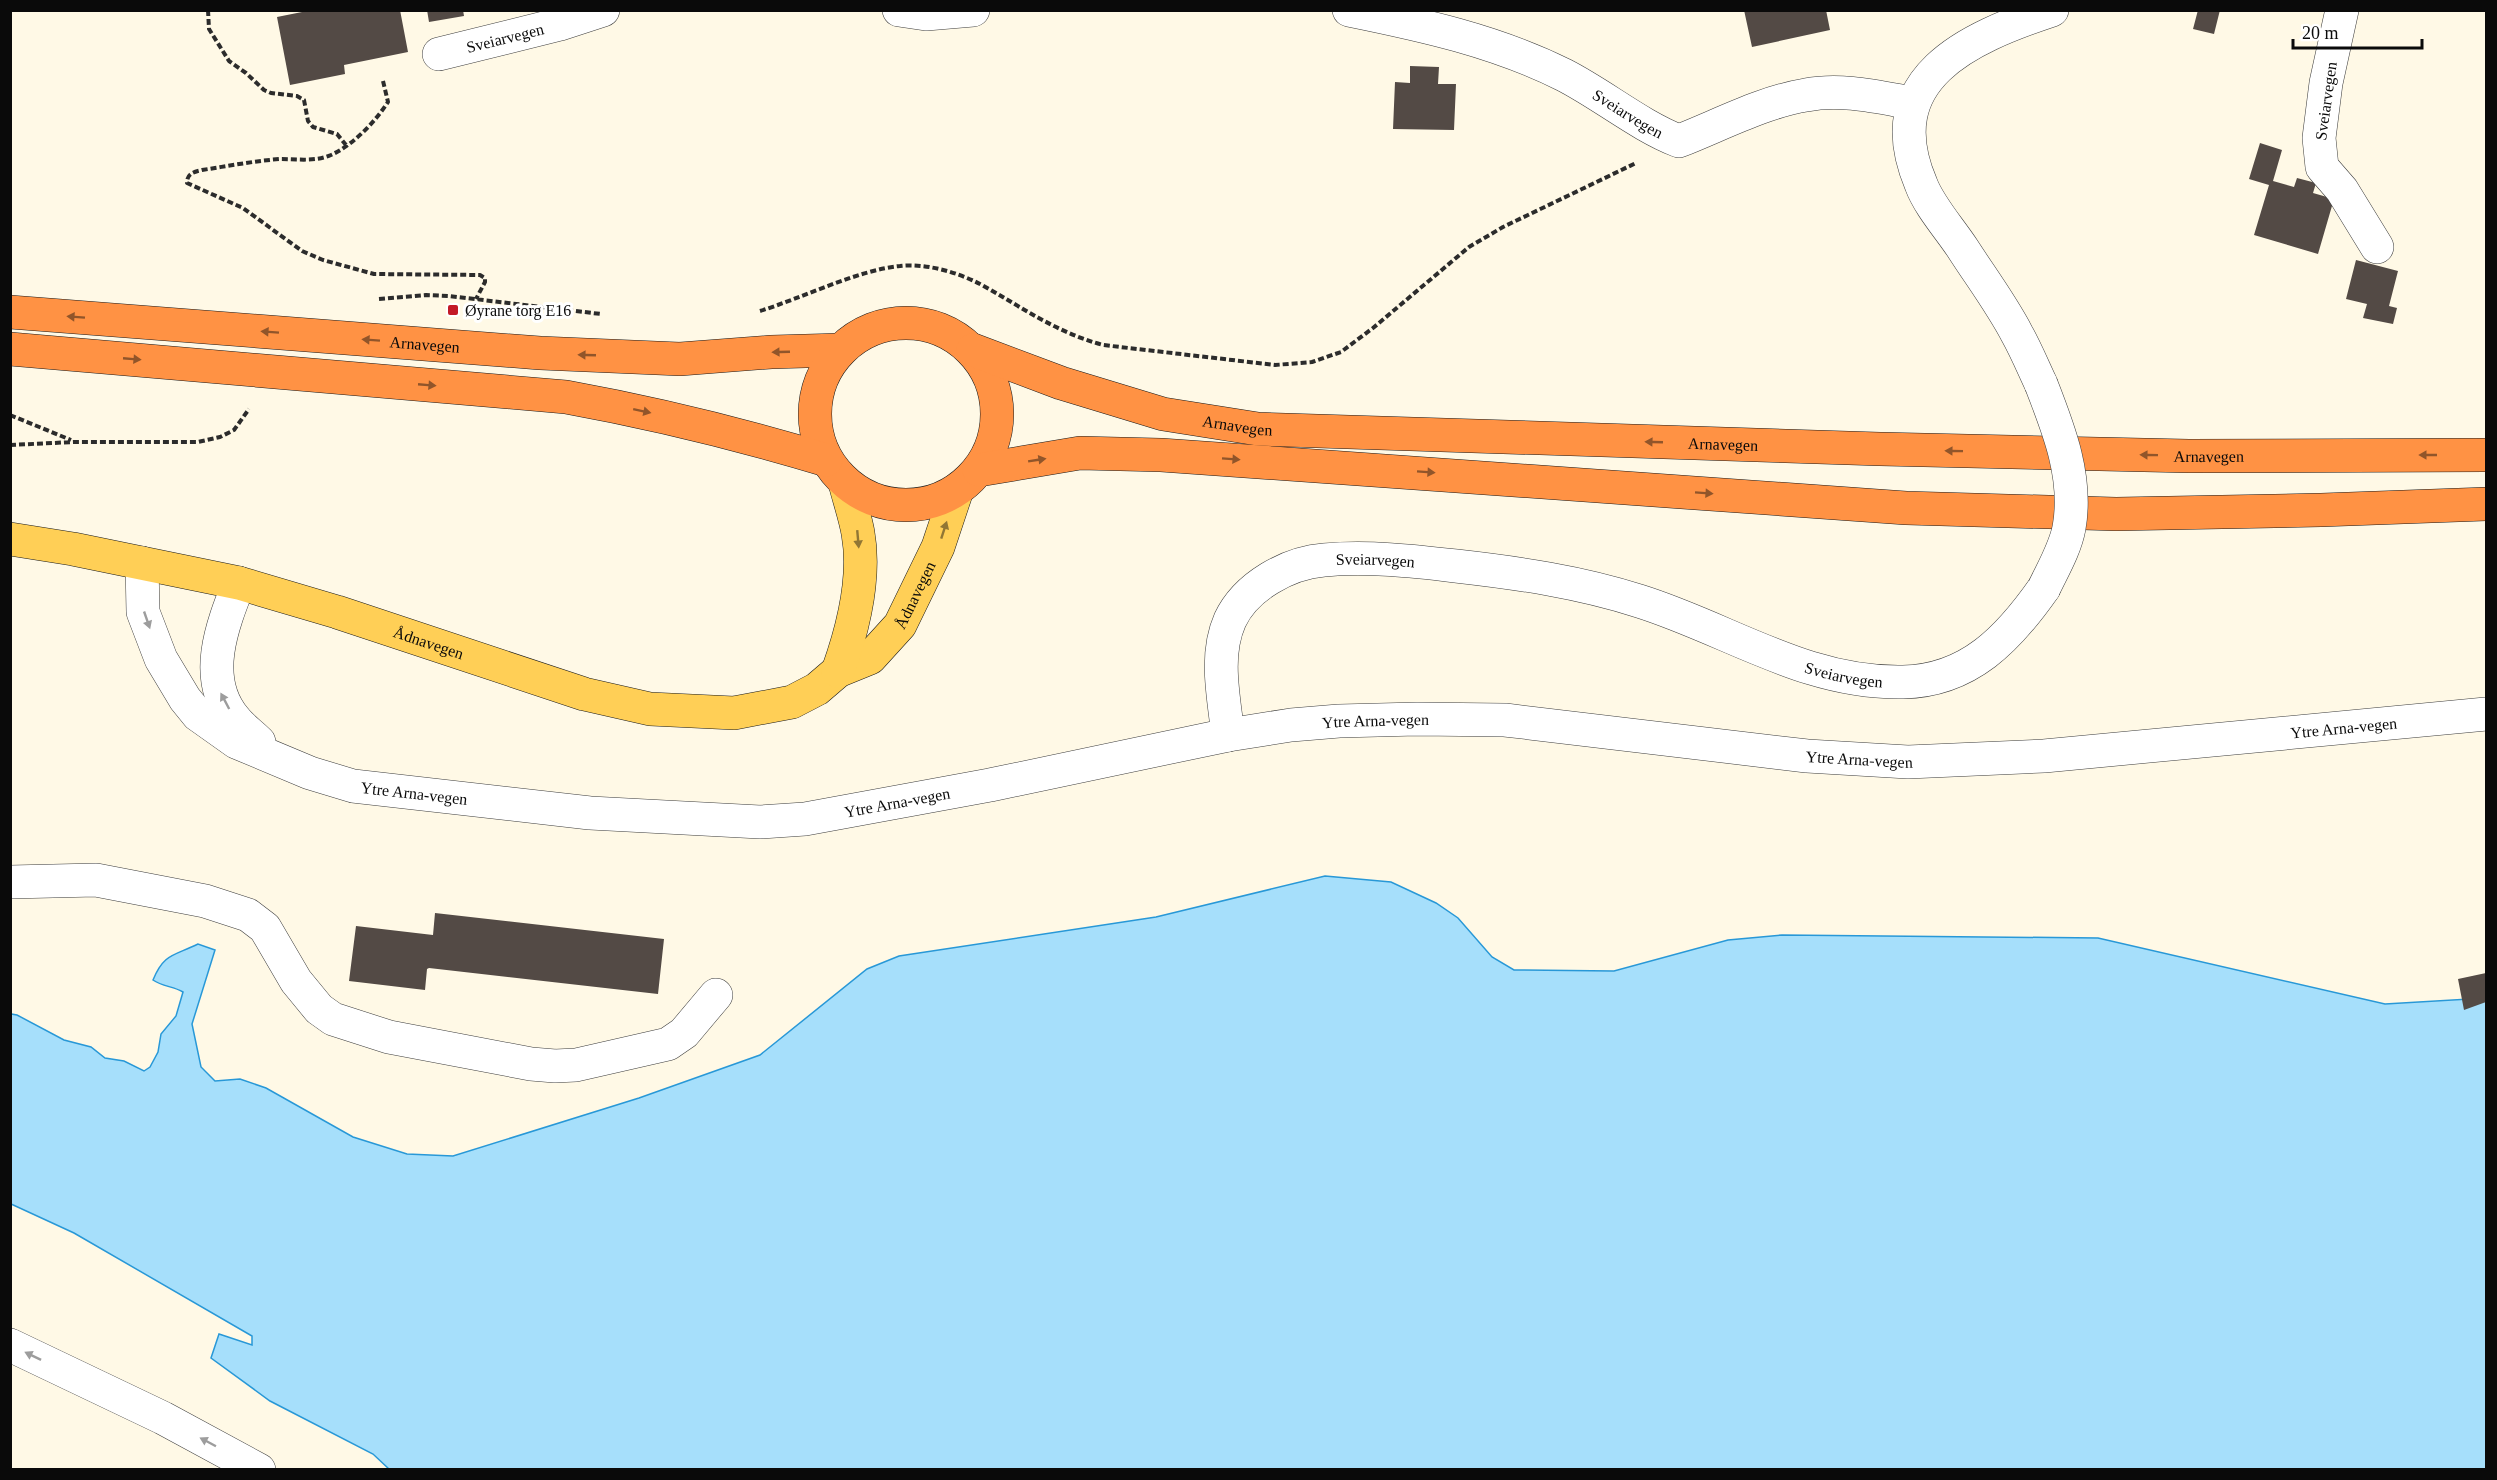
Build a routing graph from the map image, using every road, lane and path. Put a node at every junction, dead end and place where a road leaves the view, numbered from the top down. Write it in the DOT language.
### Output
graph roads {
  1 [pos="208,10"];
  2 [pos="603,10"];
  3 [pos="899,10"];
  4 [pos="973,10"];
  5 [pos="1349,10"];
  6 [pos="2052,10"];
  7 [pos="2342,10"];
  8 [pos="439,54"];
  9 [pos="383,81"];
  10 [pos="1912,103"];
  11 [pos="1679,141"];
  12 [pos="345,145"];
  13 [pos="2377,247"];
  14 [pos="476,299"];
  15 [pos="369,300"];
  16 [pos="10,312"];
  17 [pos="754,313"];
  18 [pos="612,315"];
  19 [pos="10,349"];
  20 [pos="840,350"];
  21 [pos="973,350"];
  22 [pos="252,403"];
  23 [pos="10,415"];
  24 [pos="74,442"];
  25 [pos="10,445"];
  26 [pos="2487,455"];
  27 [pos="835,471"];
  28 [pos="968,480"];
  29 [pos="2487,504"];
  30 [pos="10,539"];
  31 [pos="142,562"];
  32 [pos="239,583"];
  33 [pos="838,671"];
  34 [pos="2487,714"];
  35 [pos="1228,735"];
  36 [pos="278,759"];
  37 [pos="10,882"];
  38 [pos="716,994"];
  39 [pos="10,1345"];
  40 [pos="259,1470"];
  1 -- 12 [label="path"];
  2 -- 8 [label="street, Sveiarvegen"];
  3 -- 4 [label="street"];
  5 -- 11 [label="street, Sveiarvegen"];
  6 -- 10 [label="street, Sveiarvegen"];
  7 -- 13 [label="street, Sveiarvegen"];
  9 -- 12 [label="path"];
  10 -- 11 [label="street, Sveiarvegen"];
  10 -- 35 [label="street, Sveiarvegen, bridge"];
  11 -- 17 [label="path"];
  12 -- 14 [label="path"];
  14 -- 15 [label="path"];
  14 -- 18 [label="path"];
  20 -- 16 [label="highway, Arnavegen, one-way"];
  19 -- 27 [label="highway, one-way"];
  20 -- 21 [label="highway"];
  20 -- 27 [label="highway"];
  26 -- 21 [label="highway, Arnavegen, one-way"];
  21 -- 28 [label="highway"];
  22 -- 24 [label="path"];
  23 -- 24 [label="path"];
  24 -- 25 [label="path"];
  27 -- 28 [label="highway"];
  27 -- 33 [label="main road, one-way"];
  28 -- 29 [label="highway, Arnavegen, one-way"];
  33 -- 28 [label="main road, Ådnavegen, one-way"];
  30 -- 31 [label="main road, Ådnavegen"];
  31 -- 32 [label="main road, Ådnavegen"];
  31 -- 36 [label="street, Ytre Arna-vegen, one-way"];
  32 -- 33 [label="main road, Ådnavegen"];
  36 -- 32 [label="street, Ytre Arna-vegen, one-way"];
  34 -- 35 [label="street, Ytre Arna-vegen"];
  35 -- 36 [label="street, Ytre Arna-vegen"];
  37 -- 38 [label="street"];
  40 -- 39 [label="street, one-way"];
}
